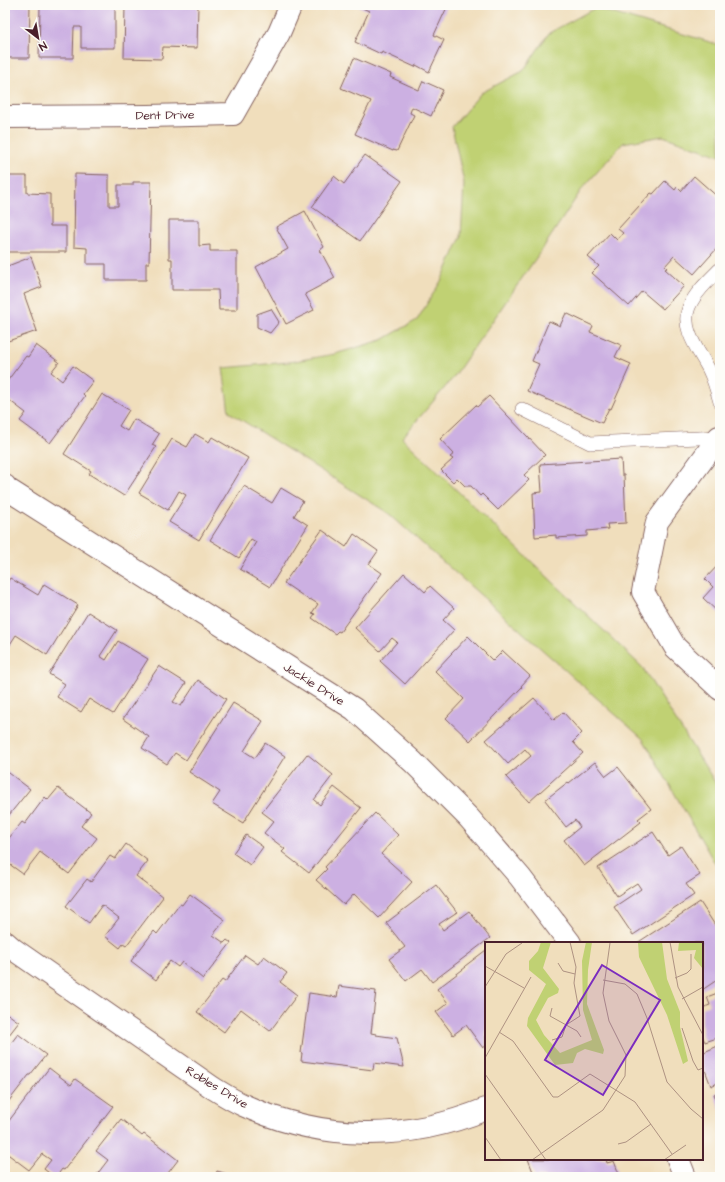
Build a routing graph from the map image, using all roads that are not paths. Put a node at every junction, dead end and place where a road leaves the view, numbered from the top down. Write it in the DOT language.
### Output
graph roads {
  1 [pos="291,5"];
  2 [pos="5,117"];
  3 [pos="720,269"];
  4 [pos="720,402"];
  5 [pos="522,409"];
  6 [pos="720,433"];
  7 [pos="5,486"];
  8 [pos="720,689"];
  9 [pos="5,942"];
  10 [pos="569,942"];
  11 [pos="485,1109"];
  12 [pos="678,1160"];
  13 [pos="685,1177"];
  1 -- 2 [label="street, Dent Drive"];
  3 -- 4 [label="lane"];
  5 -- 6 [label="lane"];
  6 -- 8 [label="street"];
  7 -- 10 [label="street, Jackie Drive"];
  9 -- 11 [label="street, Robles Drive"];
  12 -- 13 [label="street"];
}
